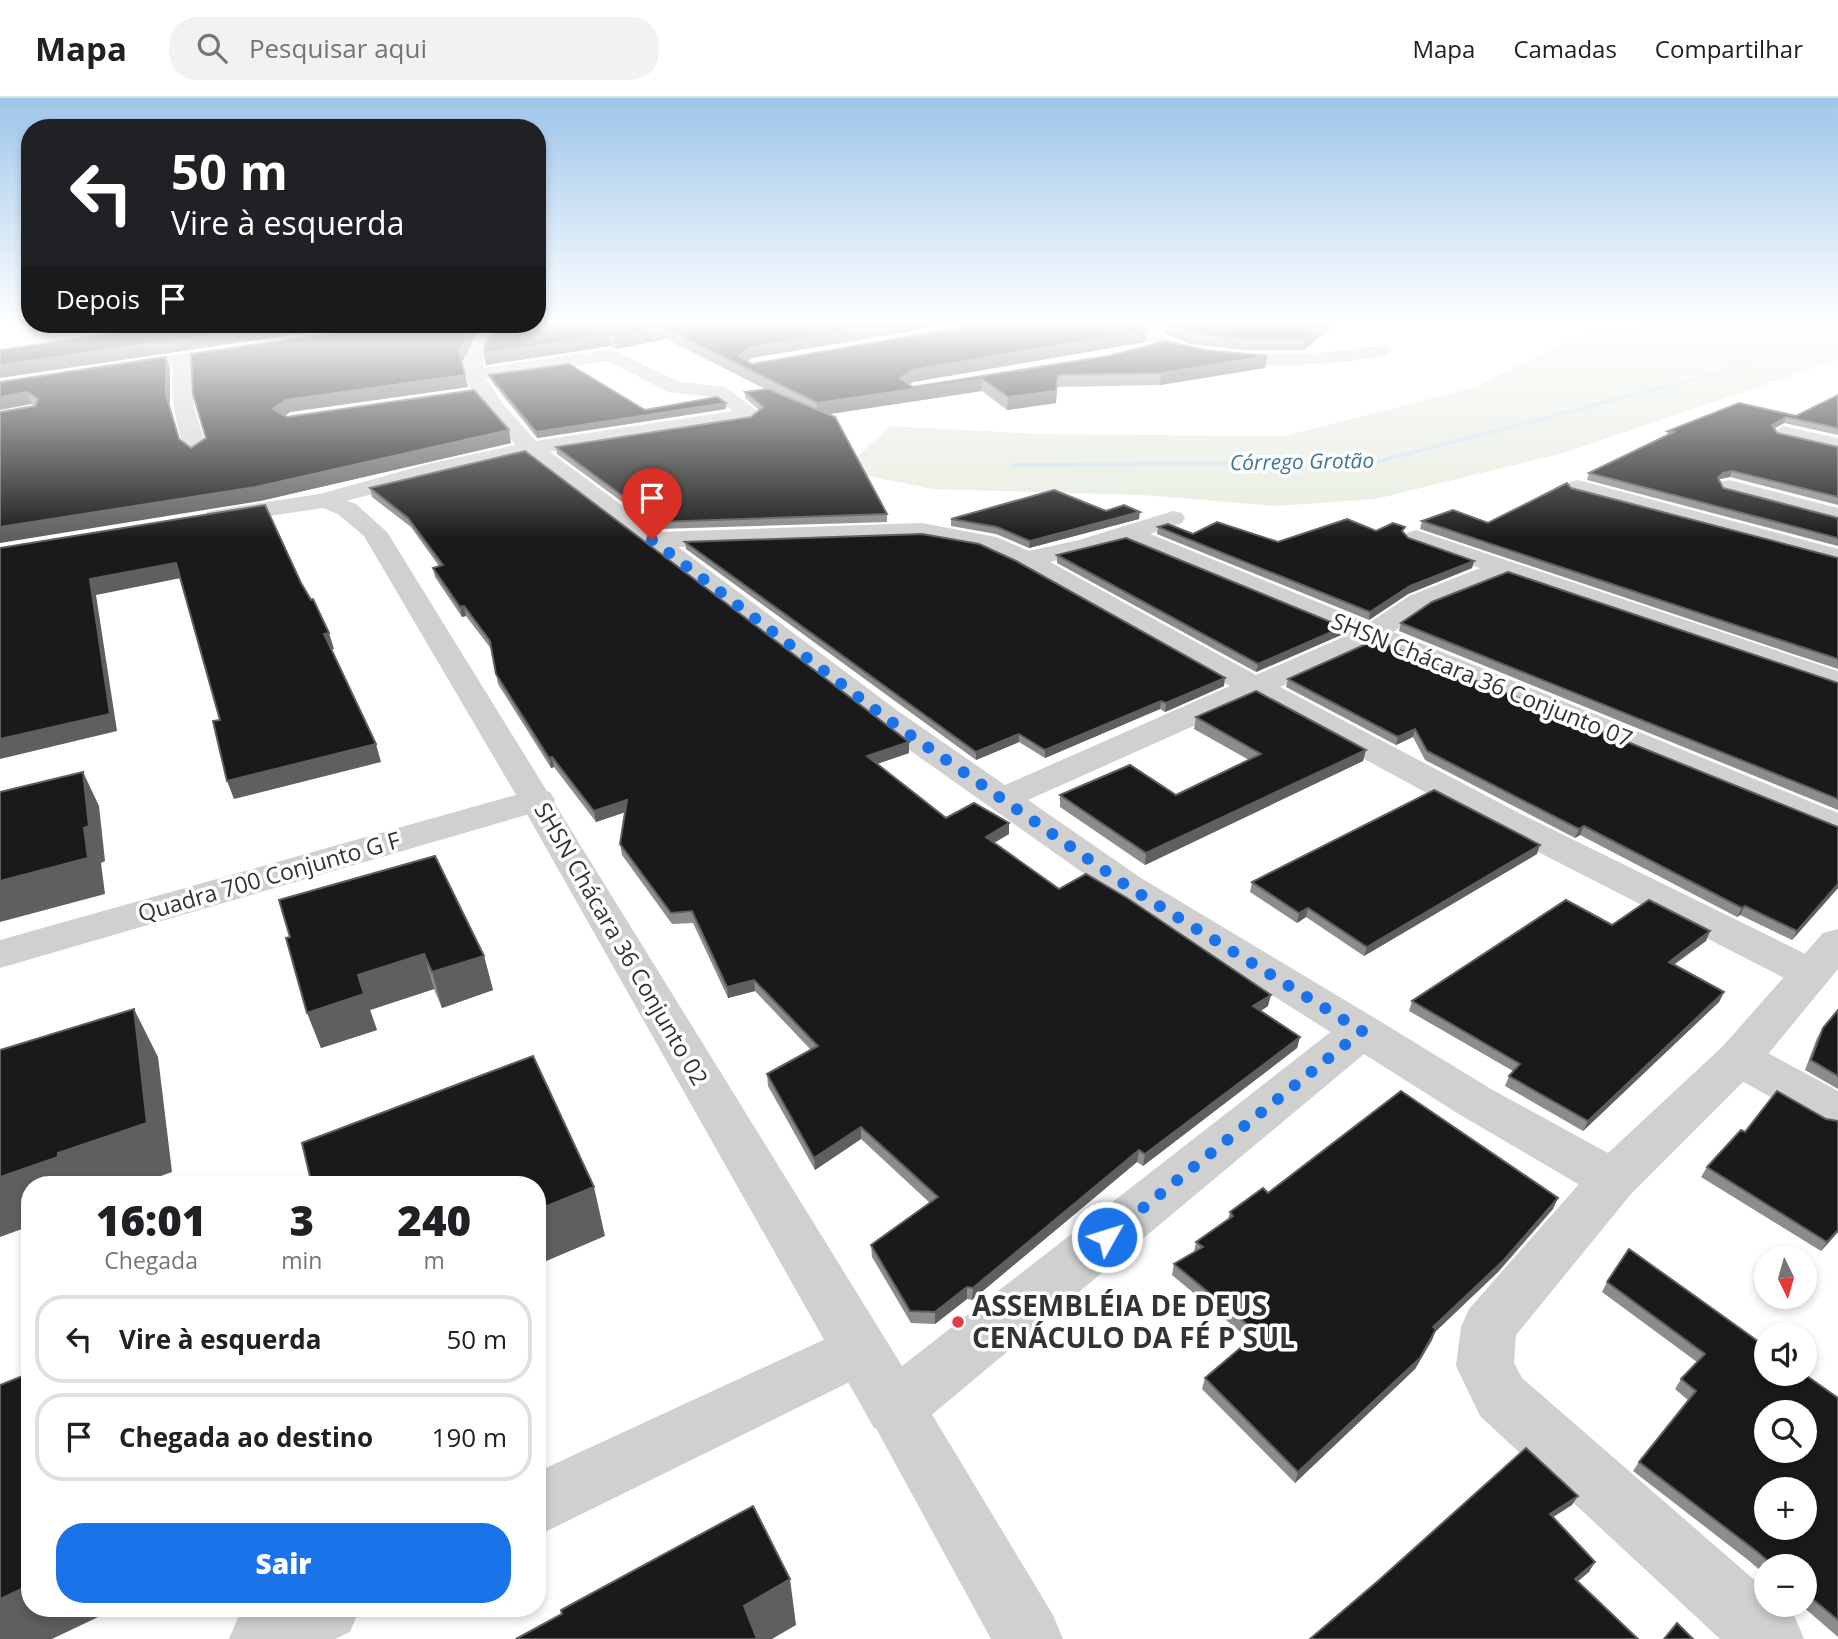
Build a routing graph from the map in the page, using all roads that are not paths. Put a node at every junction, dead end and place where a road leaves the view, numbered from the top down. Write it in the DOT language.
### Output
graph roads {
  1 [pos="181,395"];
  2 [pos="478,395"];
  3 [pos="723,395"];
  4 [pos="1783,432"];
  5 [pos="1838,445"];
  6 [pos="531,448"];
  7 [pos="197,452"];
  8 [pos="1578,486"];
  9 [pos="1730,487"];
  10 [pos="325,500"];
  11 [pos="1838,516"];
  12 [pos="1173,518"];
  13 [pos="192,522"];
  14 [pos="1126,533"];
  15 [pos="1416,538"];
  16 [pos="652,540"];
  17 [pos="1838,557"];
  18 [pos="1026,559"];
  19 [pos="1504,569"];
  20 [pos="1372,635"];
  21 [pos="1838,681"];
  22 [pos="1252,685"];
  23 [pos="1002,799"];
  24 [pos="537,800"];
  25 [pos="1838,826"];
  26 [pos="0,954"];
  27 [pos="1823,957"];
  28 [pos="1362,1031"];
  29 [pos="1739,1058"];
  30 [pos="1838,1112"];
  31 [pos="1613,1180"];
  32 [pos="858,1350"];
  33 [pos="895,1408"];
  34 [pos="546,1501"];
  35 [pos="308,1617"];
  36 [pos="263,1639"];
  37 [pos="1029,1639"];
  38 [pos="1770,1639"];
  1 -- 7 [label="street"];
  2 -- 6 [label="street"];
  3 -- 6 [label="street"];
  4 -- 5 [label="street"];
  6 -- 10 [label="street"];
  6 -- 16 [label="street"];
  8 -- 17 [label="street"];
  9 -- 11 [label="street"];
  10 -- 13 [label="street"];
  10 -- 24 [label="street, SHSN Chácara 36 Conjunto 02"];
  12 -- 14 [label="street"];
  14 -- 18 [label="street"];
  14 -- 20 [label="street, SHSN Chácara 36 Conjunto 07"];
  15 -- 19 [label="street"];
  16 -- 18 [label="street"];
  16 -- 23 [label="street"];
  18 -- 22 [label="street"];
  19 -- 20 [label="street"];
  19 -- 21 [label="street"];
  20 -- 22 [label="street"];
  20 -- 25 [label="street, SHSN Chácara 36 Conjunto 07"];
  22 -- 23 [label="street"];
  22 -- 27 [label="street"];
  23 -- 28 [label="street"];
  24 -- 26 [label="street, Quadra 700 Conjunto G F"];
  24 -- 32 [label="street, SHSN Chácara 36 Conjunto 02"];
  27 -- 29 [label="street"];
  28 -- 31 [label="street"];
  28 -- 33 [label="street"];
  29 -- 30 [label="street"];
  29 -- 31 [label="street"];
  31 -- 38 [label="street"];
  32 -- 33 [label="street, SHSN Chácara 36 Conjunto 02"];
  32 -- 34 [label="street"];
  33 -- 37 [label="street, SHSN Chácara 36 Conjunto 02"];
  35 -- 36 [label="street"];
}
